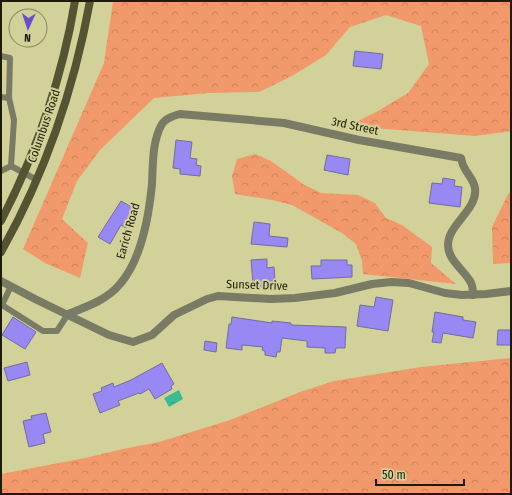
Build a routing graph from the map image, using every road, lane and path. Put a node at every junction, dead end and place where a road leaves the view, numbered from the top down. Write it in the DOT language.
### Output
graph roads {
  1 [pos="75,1"];
  2 [pos="90,1"];
  3 [pos="1,56"];
  4 [pos="1,97"];
  5 [pos="9,98"];
  6 [pos="11,166"];
  7 [pos="1,171"];
  8 [pos="24,173"];
  9 [pos="37,180"];
  10 [pos="151,193"];
  11 [pos="1,221"];
  12 [pos="1,252"];
  13 [pos="1,281"];
  14 [pos="11,286"];
  15 [pos="511,291"];
  16 [pos="473,295"];
  17 [pos="1,306"];
  18 [pos="68,314"];
  1 -- 8 [label="main road, Columbus Road"];
  2 -- 9 [label="main road, Columbus Road"];
  3 -- 5 [label="lane"];
  4 -- 5 [label="lane"];
  5 -- 6 [label="lane"];
  6 -- 7 [label="lane"];
  6 -- 8 [label="lane"];
  8 -- 9 [label="lane"];
  8 -- 11 [label="main road, Columbus Road"];
  9 -- 12 [label="main road, Columbus Road"];
  10 -- 16 [label="street, 3rd Street"];
  10 -- 18 [label="street, Earich Road"];
  13 -- 14 [label="street, Sunset Drive"];
  14 -- 17 [label="lane"];
  14 -- 18 [label="street, Sunset Drive"];
  15 -- 16 [label="street, Sunset Drive"];
  16 -- 18 [label="street, Sunset Drive"];
  17 -- 18 [label="lane"];
}
